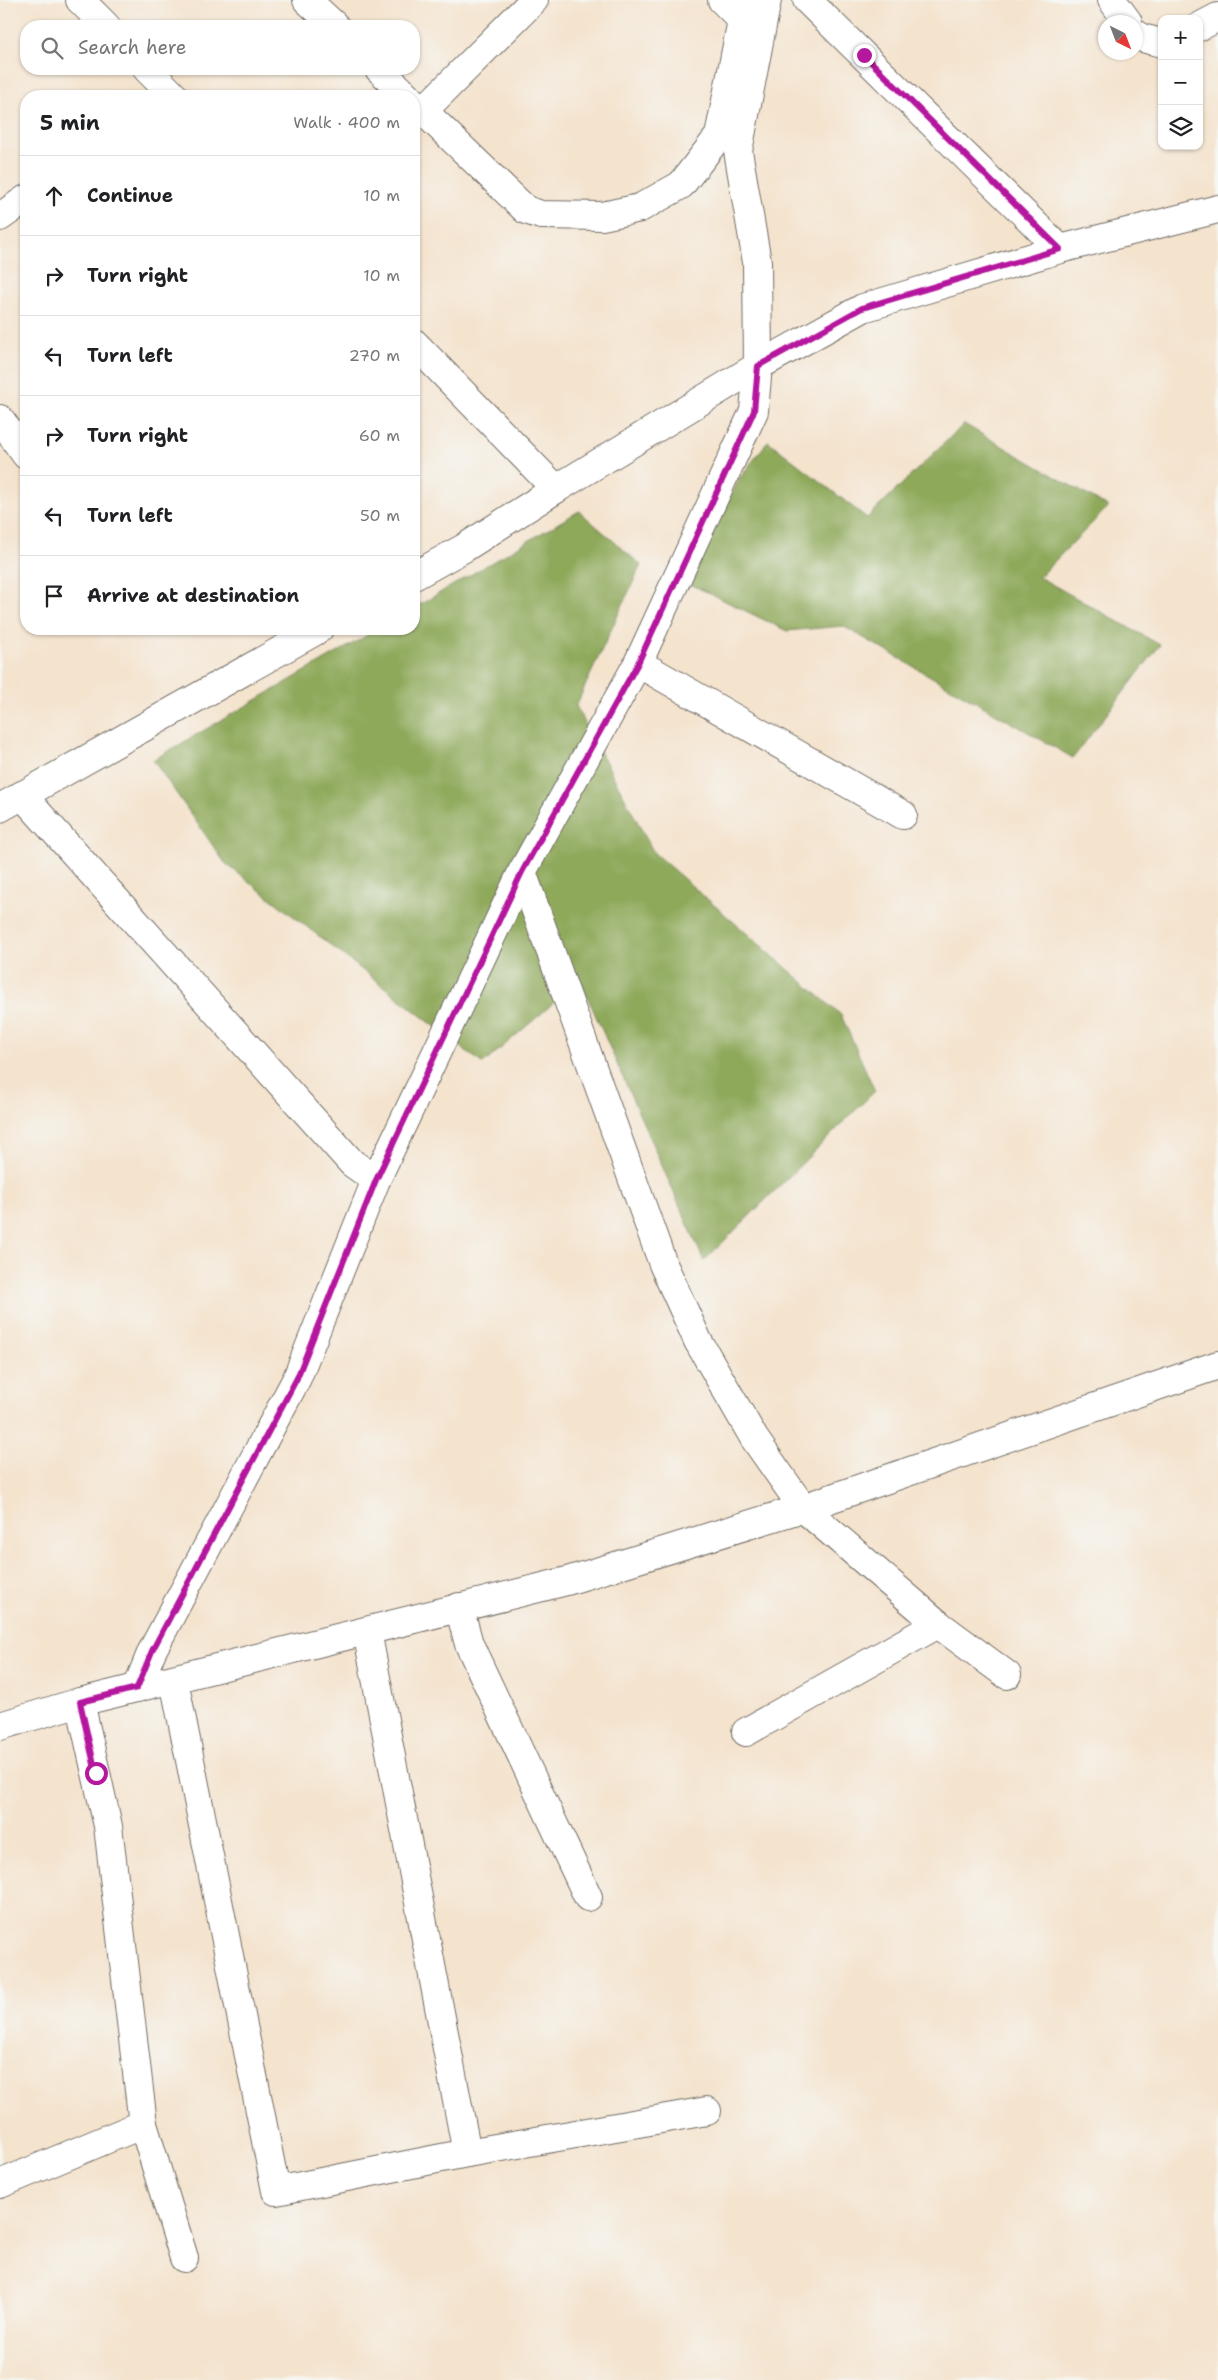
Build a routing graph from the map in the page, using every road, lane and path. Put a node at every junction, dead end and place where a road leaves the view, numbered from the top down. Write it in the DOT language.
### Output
graph roads {
  1 [pos="80,0"];
  2 [pos="534,0"];
  3 [pos="722,0"];
  4 [pos="767,0"];
  5 [pos="807,0"];
  6 [pos="1112,0"];
  7 [pos="744,10"];
  8 [pos="1123,15"];
  9 [pos="1218,17"];
  10 [pos="100,20"];
  11 [pos="1203,25"];
  12 [pos="1143,38"];
  13 [pos="1158,42"];
  14 [pos="153,75"];
  15 [pos="385,75"];
  16 [pos="168,90"];
  17 [pos="401,90"];
  18 [pos="420,99"];
  19 [pos="420,108"];
  20 [pos="20,203"];
  21 [pos="1218,210"];
  22 [pos="0,217"];
  23 [pos="1060,249"];
  24 [pos="420,349"];
  25 [pos="758,366"];
  26 [pos="0,419"];
  27 [pos="20,447"];
  28 [pos="556,489"];
  29 [pos="420,573"];
  30 [pos="308,635"];
  31 [pos="638,663"];
  32 [pos="11,801"];
  33 [pos="903,815"];
  34 [pos="522,872"];
  35 [pos="376,1180"];
  36 [pos="1218,1365"];
  37 [pos="803,1508"];
  38 [pos="459,1607"];
  39 [pos="938,1624"];
  40 [pos="367,1631"];
  41 [pos="1007,1675"];
  42 [pos="174,1680"];
  43 [pos="137,1688"];
  44 [pos="80,1702"];
  45 [pos="0,1726"];
  46 [pos="746,1732"];
  47 [pos="588,1897"];
  48 [pos="707,2111"];
  49 [pos="143,2124"];
  50 [pos="467,2153"];
  51 [pos="0,2184"];
  52 [pos="184,2258"];
  1 -- 10 [label="street"];
  2 -- 18 [label="street"];
  3 -- 7 [label="street"];
  4 -- 25 [label="street"];
  5 -- 23 [label="street"];
  6 -- 8 [label="street"];
  7 -- 19 [label="street"];
  9 -- 11 [label="street"];
  12 -- 13 [label="street"];
  14 -- 16 [label="street"];
  15 -- 17 [label="street"];
  20 -- 22 [label="street"];
  21 -- 23 [label="street"];
  23 -- 25 [label="street"];
  24 -- 28 [label="street"];
  25 -- 28 [label="street"];
  25 -- 31 [label="street"];
  26 -- 27 [label="street"];
  28 -- 29 [label="street"];
  30 -- 32 [label="street"];
  31 -- 33 [label="street"];
  31 -- 34 [label="street"];
  32 -- 35 [label="street"];
  34 -- 35 [label="street"];
  34 -- 37 [label="street"];
  35 -- 43 [label="street"];
  36 -- 37 [label="street"];
  37 -- 38 [label="street"];
  37 -- 39 [label="street"];
  38 -- 40 [label="street"];
  38 -- 47 [label="street"];
  39 -- 41 [label="street"];
  39 -- 46 [label="street"];
  40 -- 42 [label="street"];
  40 -- 50 [label="street"];
  42 -- 43 [label="street"];
  42 -- 50 [label="street"];
  43 -- 44 [label="street"];
  44 -- 45 [label="street"];
  44 -- 49 [label="street"];
  48 -- 50 [label="street"];
  49 -- 51 [label="street"];
  49 -- 52 [label="street"];
}
